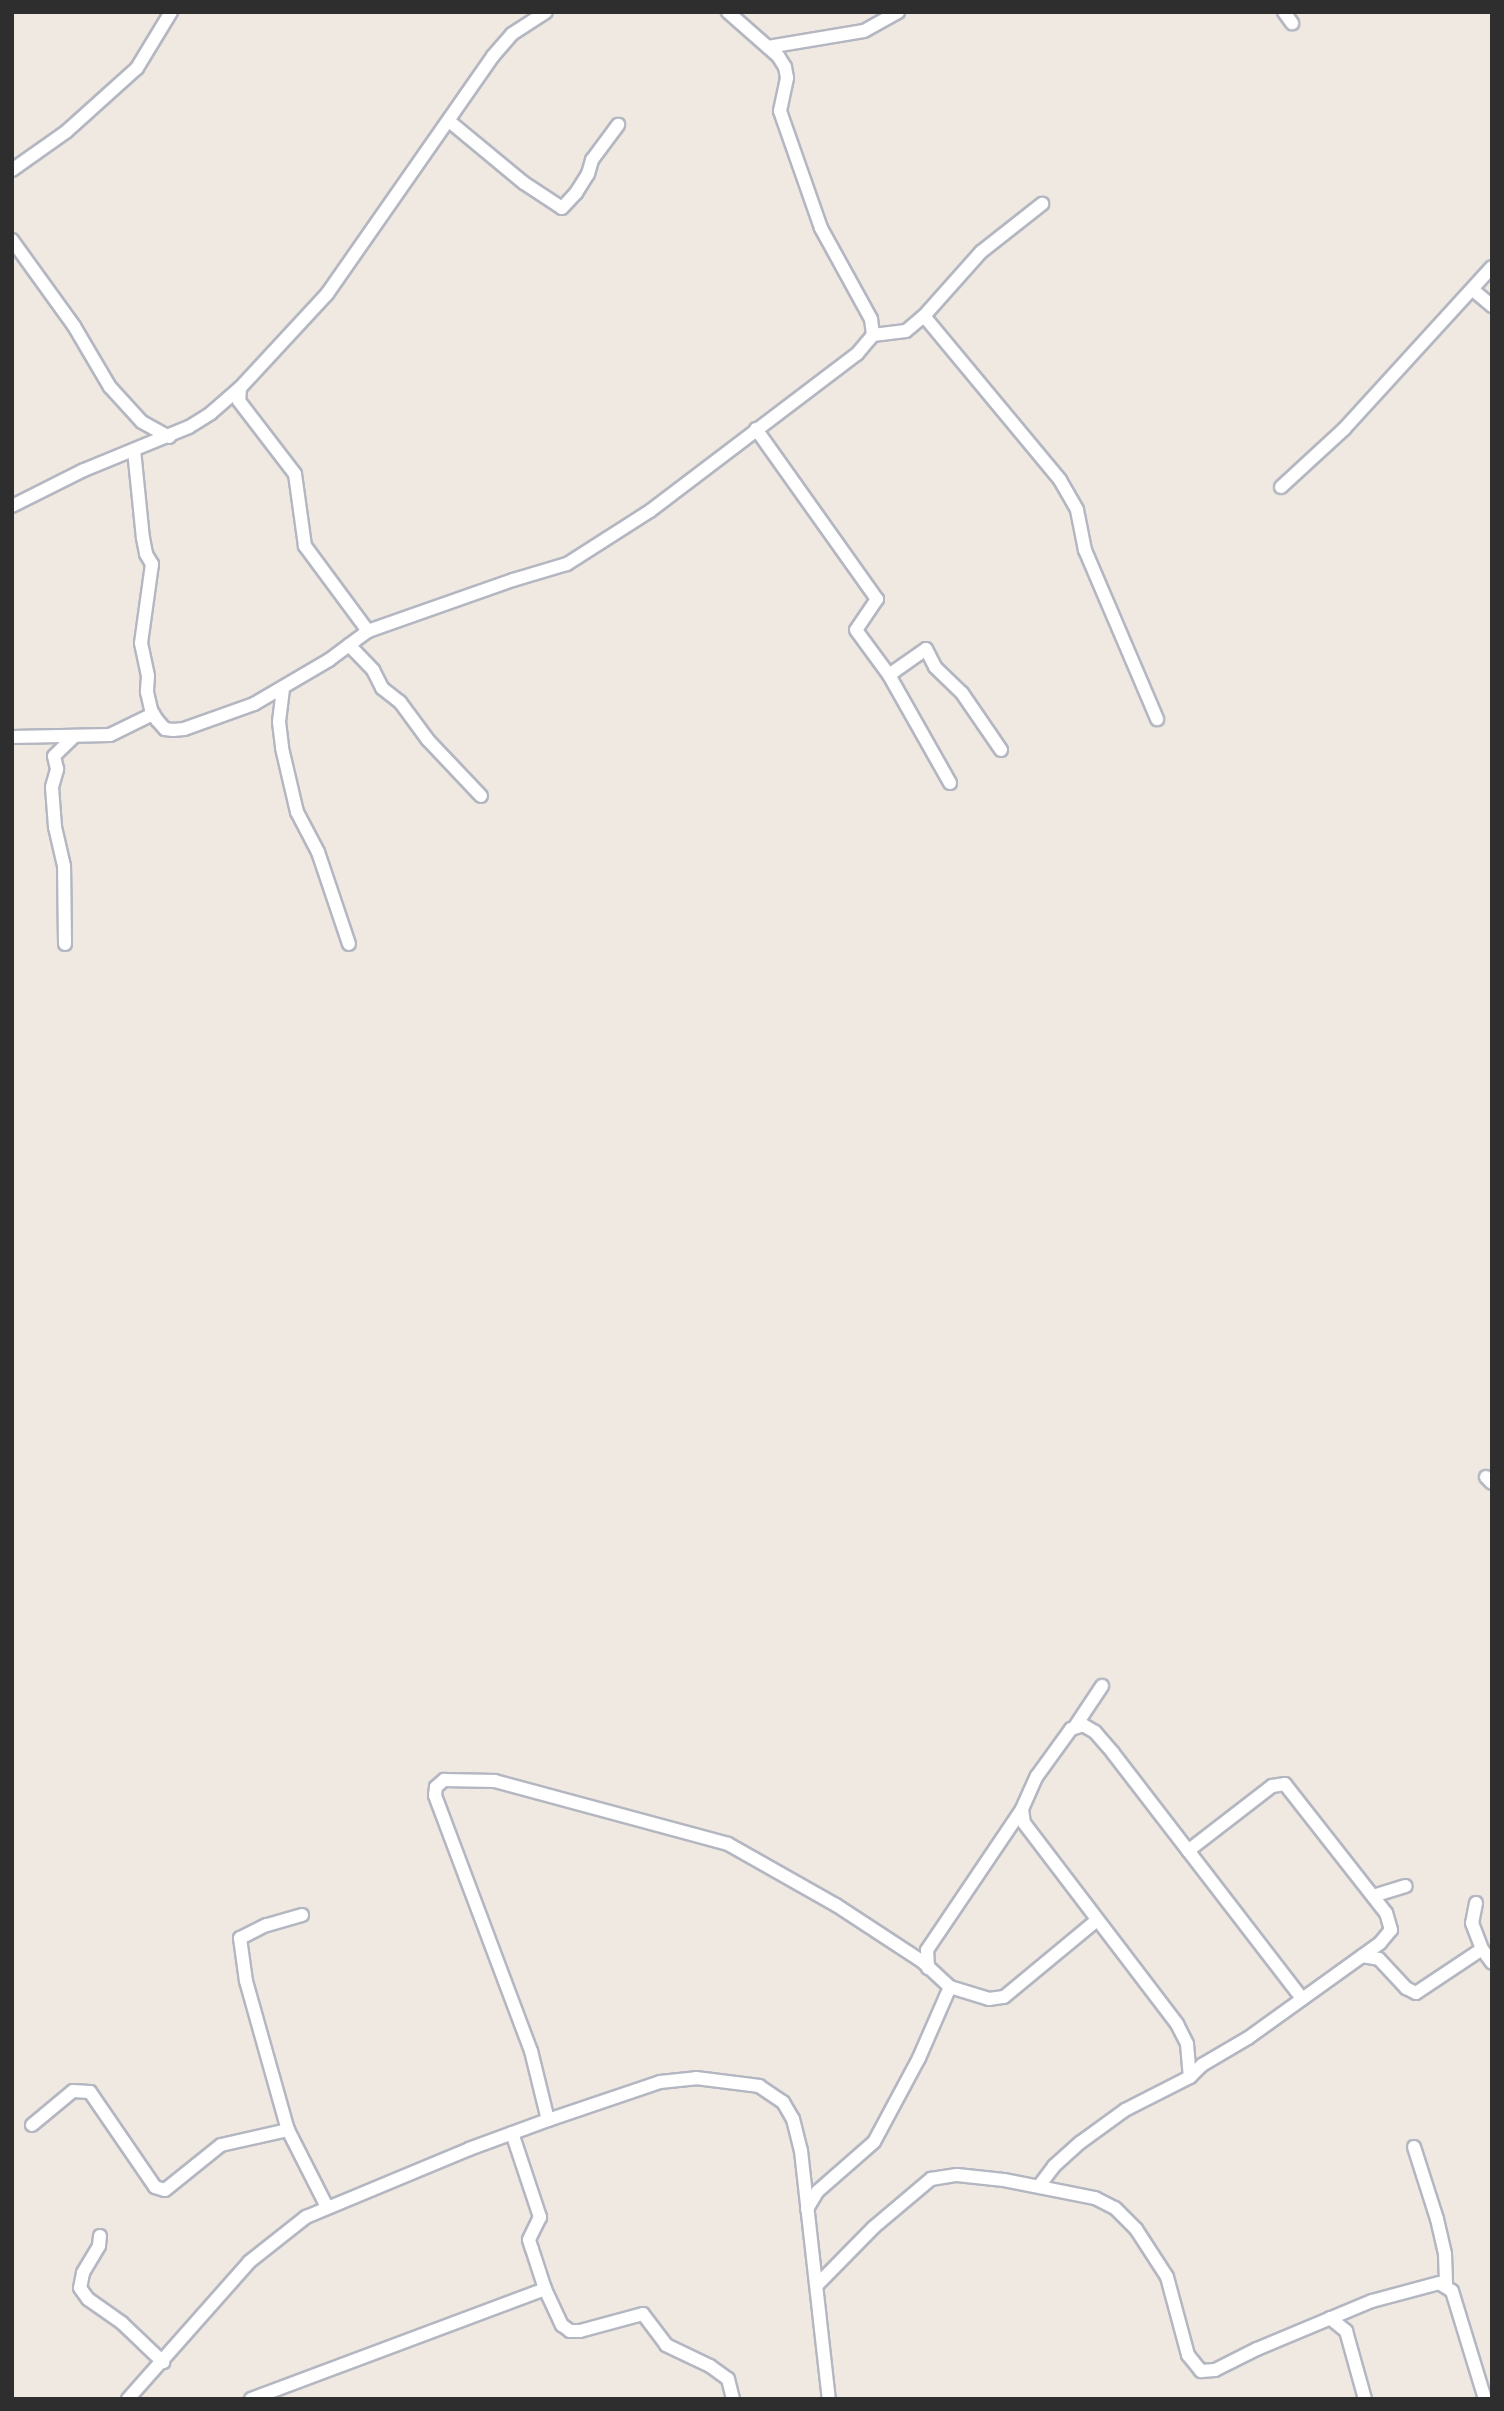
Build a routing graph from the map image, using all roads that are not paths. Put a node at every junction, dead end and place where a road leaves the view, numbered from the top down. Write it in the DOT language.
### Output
graph roads {
  1 [pos="171,12"];
  2 [pos="546,12"];
  3 [pos="728,12"];
  4 [pos="898,12"];
  5 [pos="768,47"];
  6 [pos="449,121"];
  7 [pos="618,125"];
  8 [pos="12,170"];
  9 [pos="1042,204"];
  10 [pos="12,240"];
  11 [pos="1492,267"];
  12 [pos="1473,290"];
  13 [pos="1492,306"];
  14 [pos="924,316"];
  15 [pos="873,335"];
  16 [pos="240,388"];
  17 [pos="757,429"];
  18 [pos="169,436"];
  19 [pos="134,450"];
  20 [pos="1281,487"];
  21 [pos="12,506"];
  22 [pos="368,631"];
  23 [pos="349,645"];
  24 [pos="889,676"];
  25 [pos="283,689"];
  26 [pos="153,714"];
  27 [pos="1157,719"];
  28 [pos="12,737"];
  29 [pos="74,737"];
  30 [pos="1001,750"];
  31 [pos="950,783"];
  32 [pos="481,796"];
  33 [pos="65,944"];
  34 [pos="349,944"];
  35 [pos="1102,1686"];
  36 [pos="1076,1725"];
  37 [pos="1022,1810"];
  38 [pos="1188,1851"];
  39 [pos="1406,1885"];
  40 [pos="1373,1896"];
  41 [pos="1476,1903"];
  42 [pos="302,1915"];
  43 [pos="1097,1920"];
  44 [pos="1482,1949"];
  45 [pos="1362,1956"];
  46 [pos="1492,1963"];
  47 [pos="928,1968"];
  48 [pos="950,1987"];
  49 [pos="1302,1998"];
  50 [pos="1190,2077"];
  51 [pos="548,2120"];
  52 [pos="32,2125"];
  53 [pos="288,2130"];
  54 [pos="512,2133"];
  55 [pos="1413,2147"];
  56 [pos="1039,2186"];
  57 [pos="327,2207"];
  58 [pos="807,2209"];
  59 [pos="100,2236"];
  60 [pos="817,2285"];
  61 [pos="1446,2285"];
  62 [pos="545,2289"];
  63 [pos="1330,2318"];
  64 [pos="163,2362"];
  65 [pos="128,2399"];
  66 [pos="251,2399"];
  67 [pos="733,2399"];
  68 [pos="829,2399"];
  69 [pos="1365,2399"];
  70 [pos="1485,2399"];
  1 -- 8 [label="street"];
  2 -- 6 [label="street"];
  3 -- 5 [label="street"];
  4 -- 5 [label="street"];
  5 -- 15 [label="street"];
  6 -- 7 [label="street"];
  6 -- 16 [label="street"];
  9 -- 14 [label="street"];
  10 -- 18 [label="street"];
  11 -- 12 [label="street"];
  12 -- 13 [label="street"];
  12 -- 20 [label="street"];
  14 -- 15 [label="street"];
  14 -- 27 [label="street"];
  15 -- 17 [label="street"];
  16 -- 18 [label="street"];
  16 -- 22 [label="street"];
  17 -- 22 [label="street"];
  17 -- 24 [label="street"];
  18 -- 19 [label="street"];
  19 -- 21 [label="street"];
  19 -- 26 [label="street"];
  22 -- 23 [label="street"];
  23 -- 25 [label="street"];
  23 -- 32 [label="street"];
  24 -- 30 [label="street"];
  24 -- 31 [label="street"];
  25 -- 26 [label="street"];
  25 -- 34 [label="street"];
  26 -- 29 [label="street"];
  28 -- 29 [label="street"];
  29 -- 33 [label="street"];
  35 -- 36 [label="street"];
  36 -- 37 [label="street"];
  36 -- 38 [label="street"];
  37 -- 43 [label="street"];
  37 -- 47 [label="street"];
  38 -- 40 [label="street"];
  38 -- 49 [label="street"];
  39 -- 40 [label="street"];
  40 -- 45 [label="street"];
  41 -- 44 [label="street"];
  42 -- 53 [label="street"];
  43 -- 48 [label="street"];
  43 -- 50 [label="street"];
  44 -- 45 [label="street"];
  44 -- 46 [label="street"];
  45 -- 49 [label="street"];
  47 -- 48 [label="street"];
  47 -- 51 [label="street"];
  48 -- 58 [label="street"];
  49 -- 50 [label="street"];
  50 -- 56 [label="street"];
  51 -- 54 [label="street"];
  51 -- 58 [label="street"];
  52 -- 53 [label="street"];
  53 -- 57 [label="street"];
  54 -- 57 [label="street"];
  54 -- 62 [label="street"];
  55 -- 61 [label="street"];
  56 -- 60 [label="street"];
  56 -- 63 [label="street"];
  57 -- 64 [label="street"];
  58 -- 60 [label="street"];
  59 -- 64 [label="street"];
  60 -- 68 [label="street"];
  61 -- 63 [label="street"];
  61 -- 70 [label="street"];
  62 -- 66 [label="street"];
  62 -- 67 [label="street"];
  63 -- 69 [label="street"];
  64 -- 65 [label="street"];
}
